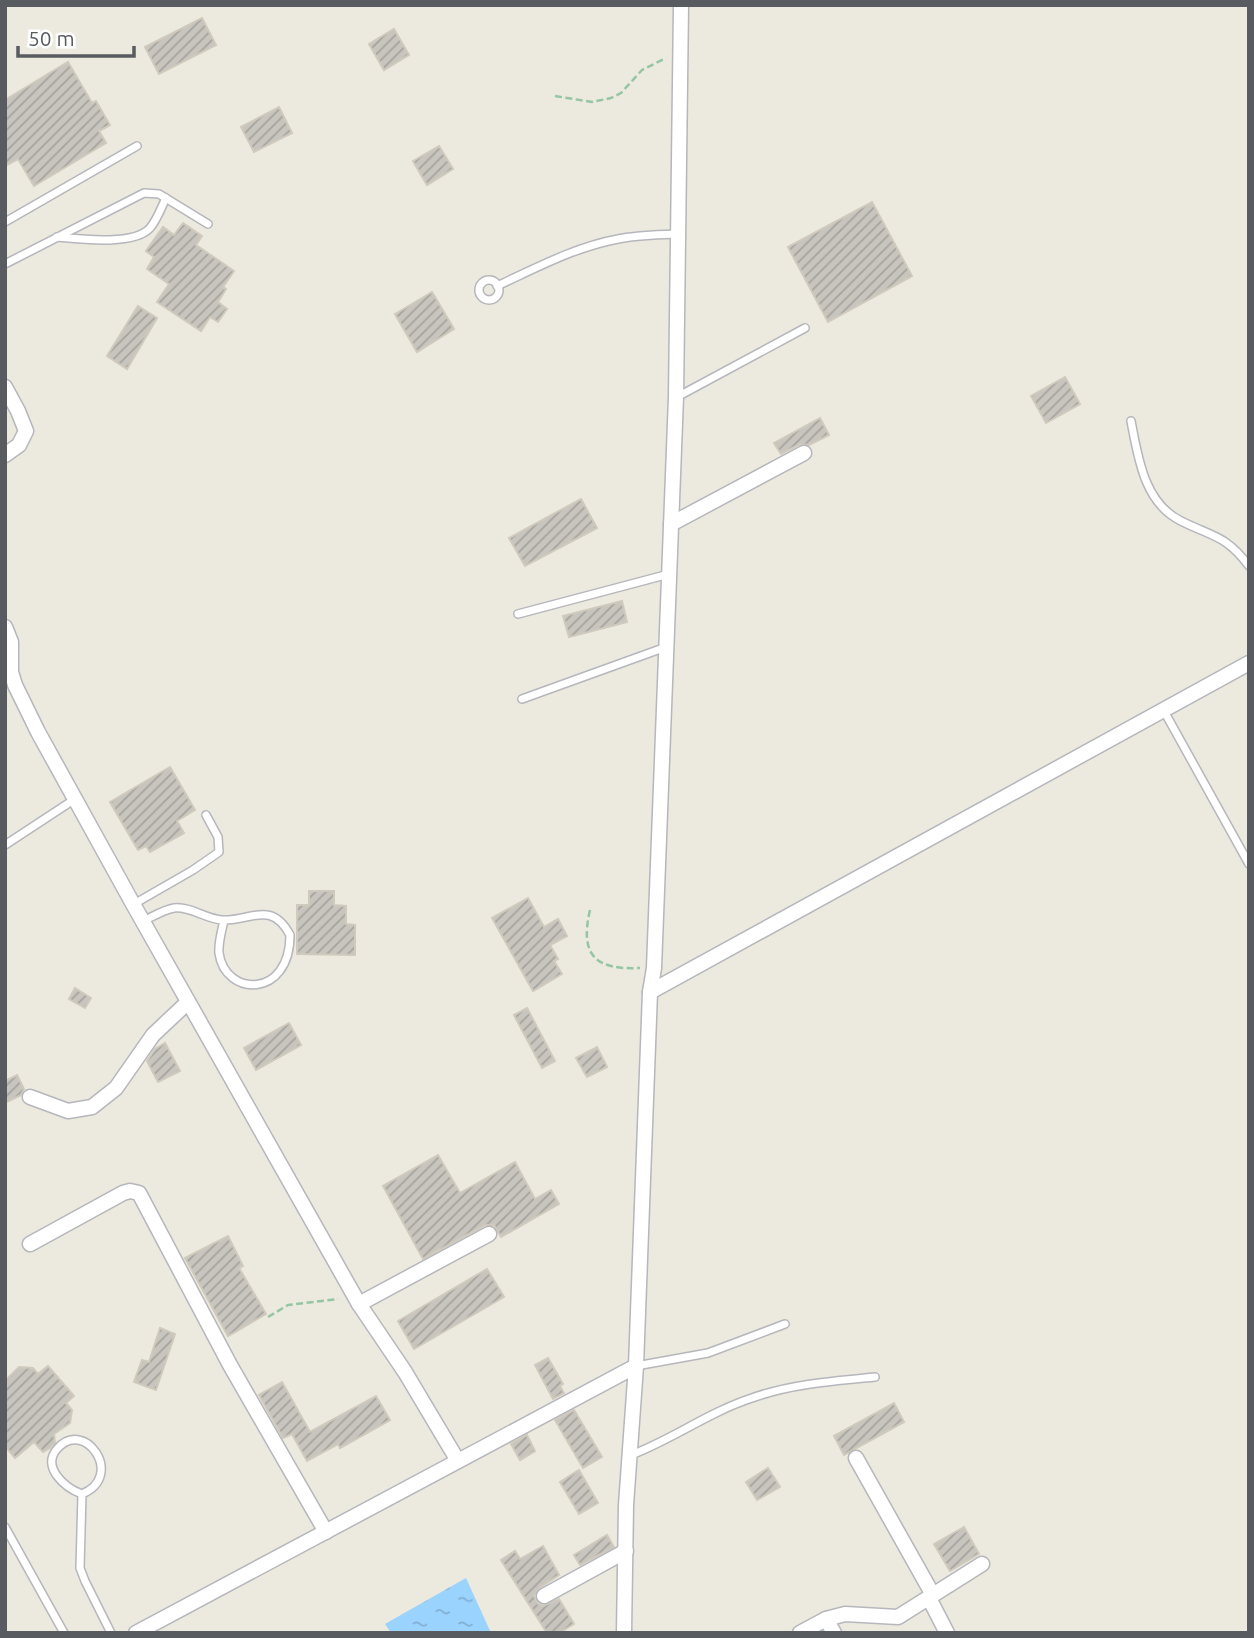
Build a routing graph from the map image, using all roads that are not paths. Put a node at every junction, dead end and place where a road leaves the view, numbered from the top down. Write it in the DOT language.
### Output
graph roads {
  1 [pos="681,5"];
  2 [pos="137,146"];
  3 [pos="166,198"];
  4 [pos="5,222"];
  5 [pos="208,224"];
  6 [pos="677,234"];
  7 [pos="56,237"];
  8 [pos="5,264"];
  9 [pos="497,286"];
  10 [pos="805,328"];
  11 [pos="5,387"];
  12 [pos="676,397"];
  13 [pos="1131,421"];
  14 [pos="804,453"];
  15 [pos="5,455"];
  16 [pos="671,524"];
  17 [pos="1249,566"];
  18 [pos="669,574"];
  19 [pos="519,614"];
  20 [pos="5,627"];
  21 [pos="666,646"];
  22 [pos="1249,663"];
  23 [pos="8,673"];
  24 [pos="522,699"];
  25 [pos="1164,711"];
  26 [pos="75,799"];
  27 [pos="206,815"];
  28 [pos="5,845"];
  29 [pos="1249,863"];
  30 [pos="133,904"];
  31 [pos="224,920"];
  32 [pos="143,921"];
  33 [pos="650,992"];
  34 [pos="188,1002"];
  35 [pos="30,1097"];
  36 [pos="489,1234"];
  37 [pos="30,1244"];
  38 [pos="357,1300"];
  39 [pos="785,1324"];
  40 [pos="636,1366"];
  41 [pos="875,1377"];
  42 [pos="630,1455"];
  43 [pos="856,1458"];
  44 [pos="458,1461"];
  45 [pos="82,1494"];
  46 [pos="5,1527"];
  47 [pos="326,1532"];
  48 [pos="626,1552"];
  49 [pos="982,1564"];
  50 [pos="544,1596"];
  51 [pos="931,1597"];
  52 [pos="827,1619"];
  53 [pos="64,1633"];
  54 [pos="111,1633"];
  55 [pos="136,1633"];
  56 [pos="624,1633"];
  57 [pos="800,1633"];
  58 [pos="834,1633"];
  59 [pos="947,1633"];
  1 -- 6 [label="street"];
  2 -- 4 [label="lane"];
  3 -- 5 [label="lane"];
  3 -- 7 [label="lane"];
  3 -- 7 [label="lane"];
  6 -- 9 [label="lane"];
  6 -- 12 [label="street"];
  7 -- 8 [label="lane"];
  10 -- 12 [label="lane"];
  11 -- 15 [label="street"];
  12 -- 16 [label="street"];
  13 -- 17 [label="lane"];
  14 -- 16 [label="street"];
  16 -- 18 [label="street"];
  18 -- 19 [label="lane"];
  18 -- 21 [label="street"];
  20 -- 23 [label="street"];
  21 -- 24 [label="lane"];
  21 -- 33 [label="street"];
  22 -- 25 [label="street"];
  23 -- 26 [label="street"];
  25 -- 29 [label="lane"];
  25 -- 33 [label="street"];
  26 -- 28 [label="lane"];
  26 -- 30 [label="street"];
  27 -- 30 [label="lane"];
  30 -- 32 [label="street"];
  31 -- 31 [label="lane"];
  31 -- 32 [label="lane"];
  32 -- 34 [label="street"];
  33 -- 40 [label="street"];
  34 -- 35 [label="street"];
  34 -- 38 [label="street"];
  36 -- 38 [label="street"];
  37 -- 47 [label="street"];
  38 -- 44 [label="street"];
  39 -- 40 [label="lane"];
  40 -- 42 [label="street"];
  40 -- 44 [label="street"];
  41 -- 42 [label="lane"];
  42 -- 48 [label="street"];
  43 -- 51 [label="street"];
  44 -- 47 [label="street"];
  45 -- 45 [label="lane"];
  45 -- 54 [label="lane"];
  46 -- 53 [label="lane"];
  47 -- 55 [label="street"];
  48 -- 50 [label="street"];
  48 -- 56 [label="street"];
  49 -- 51 [label="street"];
  51 -- 52 [label="street"];
  51 -- 59 [label="street"];
  52 -- 57 [label="street"];
  52 -- 58 [label="street"];
}
